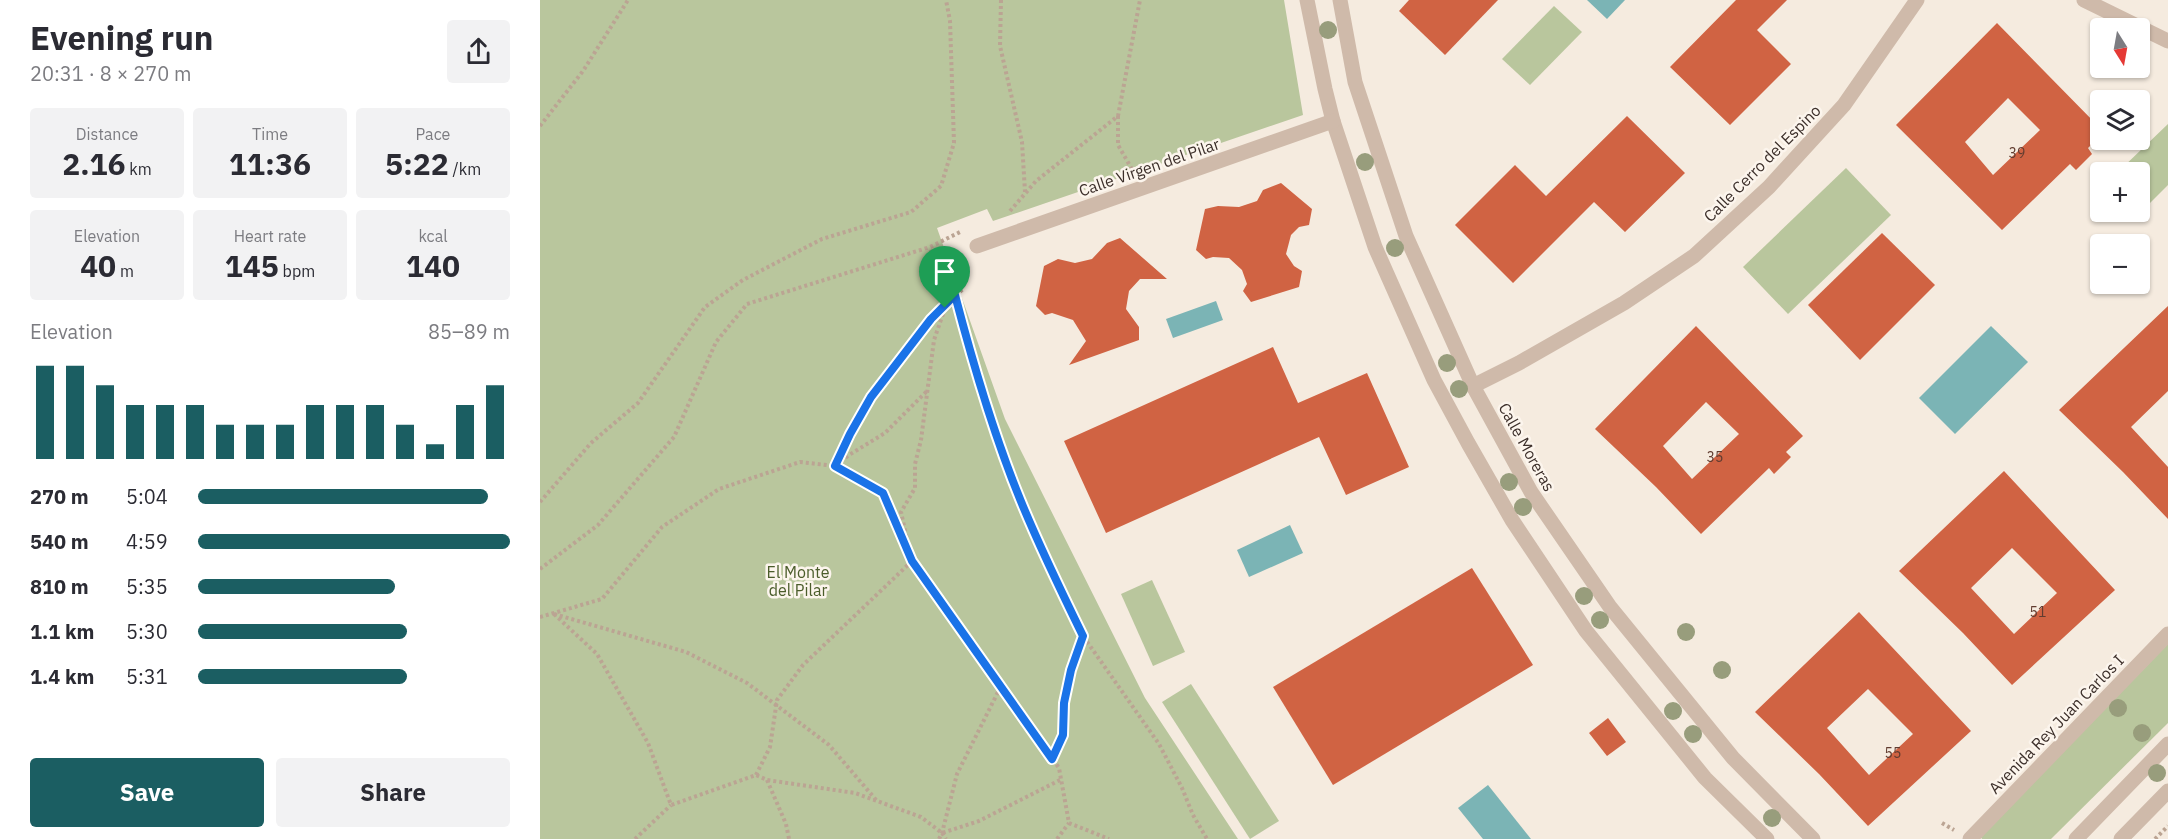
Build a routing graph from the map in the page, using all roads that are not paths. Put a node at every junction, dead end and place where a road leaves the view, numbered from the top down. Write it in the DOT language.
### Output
graph roads {
  1 [pos="1307,0"];
  2 [pos="1340,0"];
  3 [pos="1917,0"];
  4 [pos="2084,0"];
  5 [pos="2168,41"];
  6 [pos="1333,121"];
  7 [pos="977,246"];
  8 [pos="1473,386"];
  9 [pos="2168,634"];
  10 [pos="2168,744"];
  11 [pos="2168,790"];
  12 [pos="1964,836"];
  13 [pos="1767,839"];
  14 [pos="1813,839"];
  15 [pos="2076,839"];
  16 [pos="2121,839"];
  1 -- 6 [label="street"];
  2 -- 8 [label="street, Calle Moreras"];
  3 -- 8 [label="street, Calle Cerro del Espino"];
  4 -- 5 [label="street"];
  6 -- 7 [label="street, Calle Virgen del Pilar"];
  6 -- 13 [label="street"];
  8 -- 14 [label="street, Calle Moreras"];
  9 -- 12 [label="street, Avenida Rey Juan Carlos I"];
  10 -- 15 [label="street"];
  11 -- 16 [label="street"];
}
